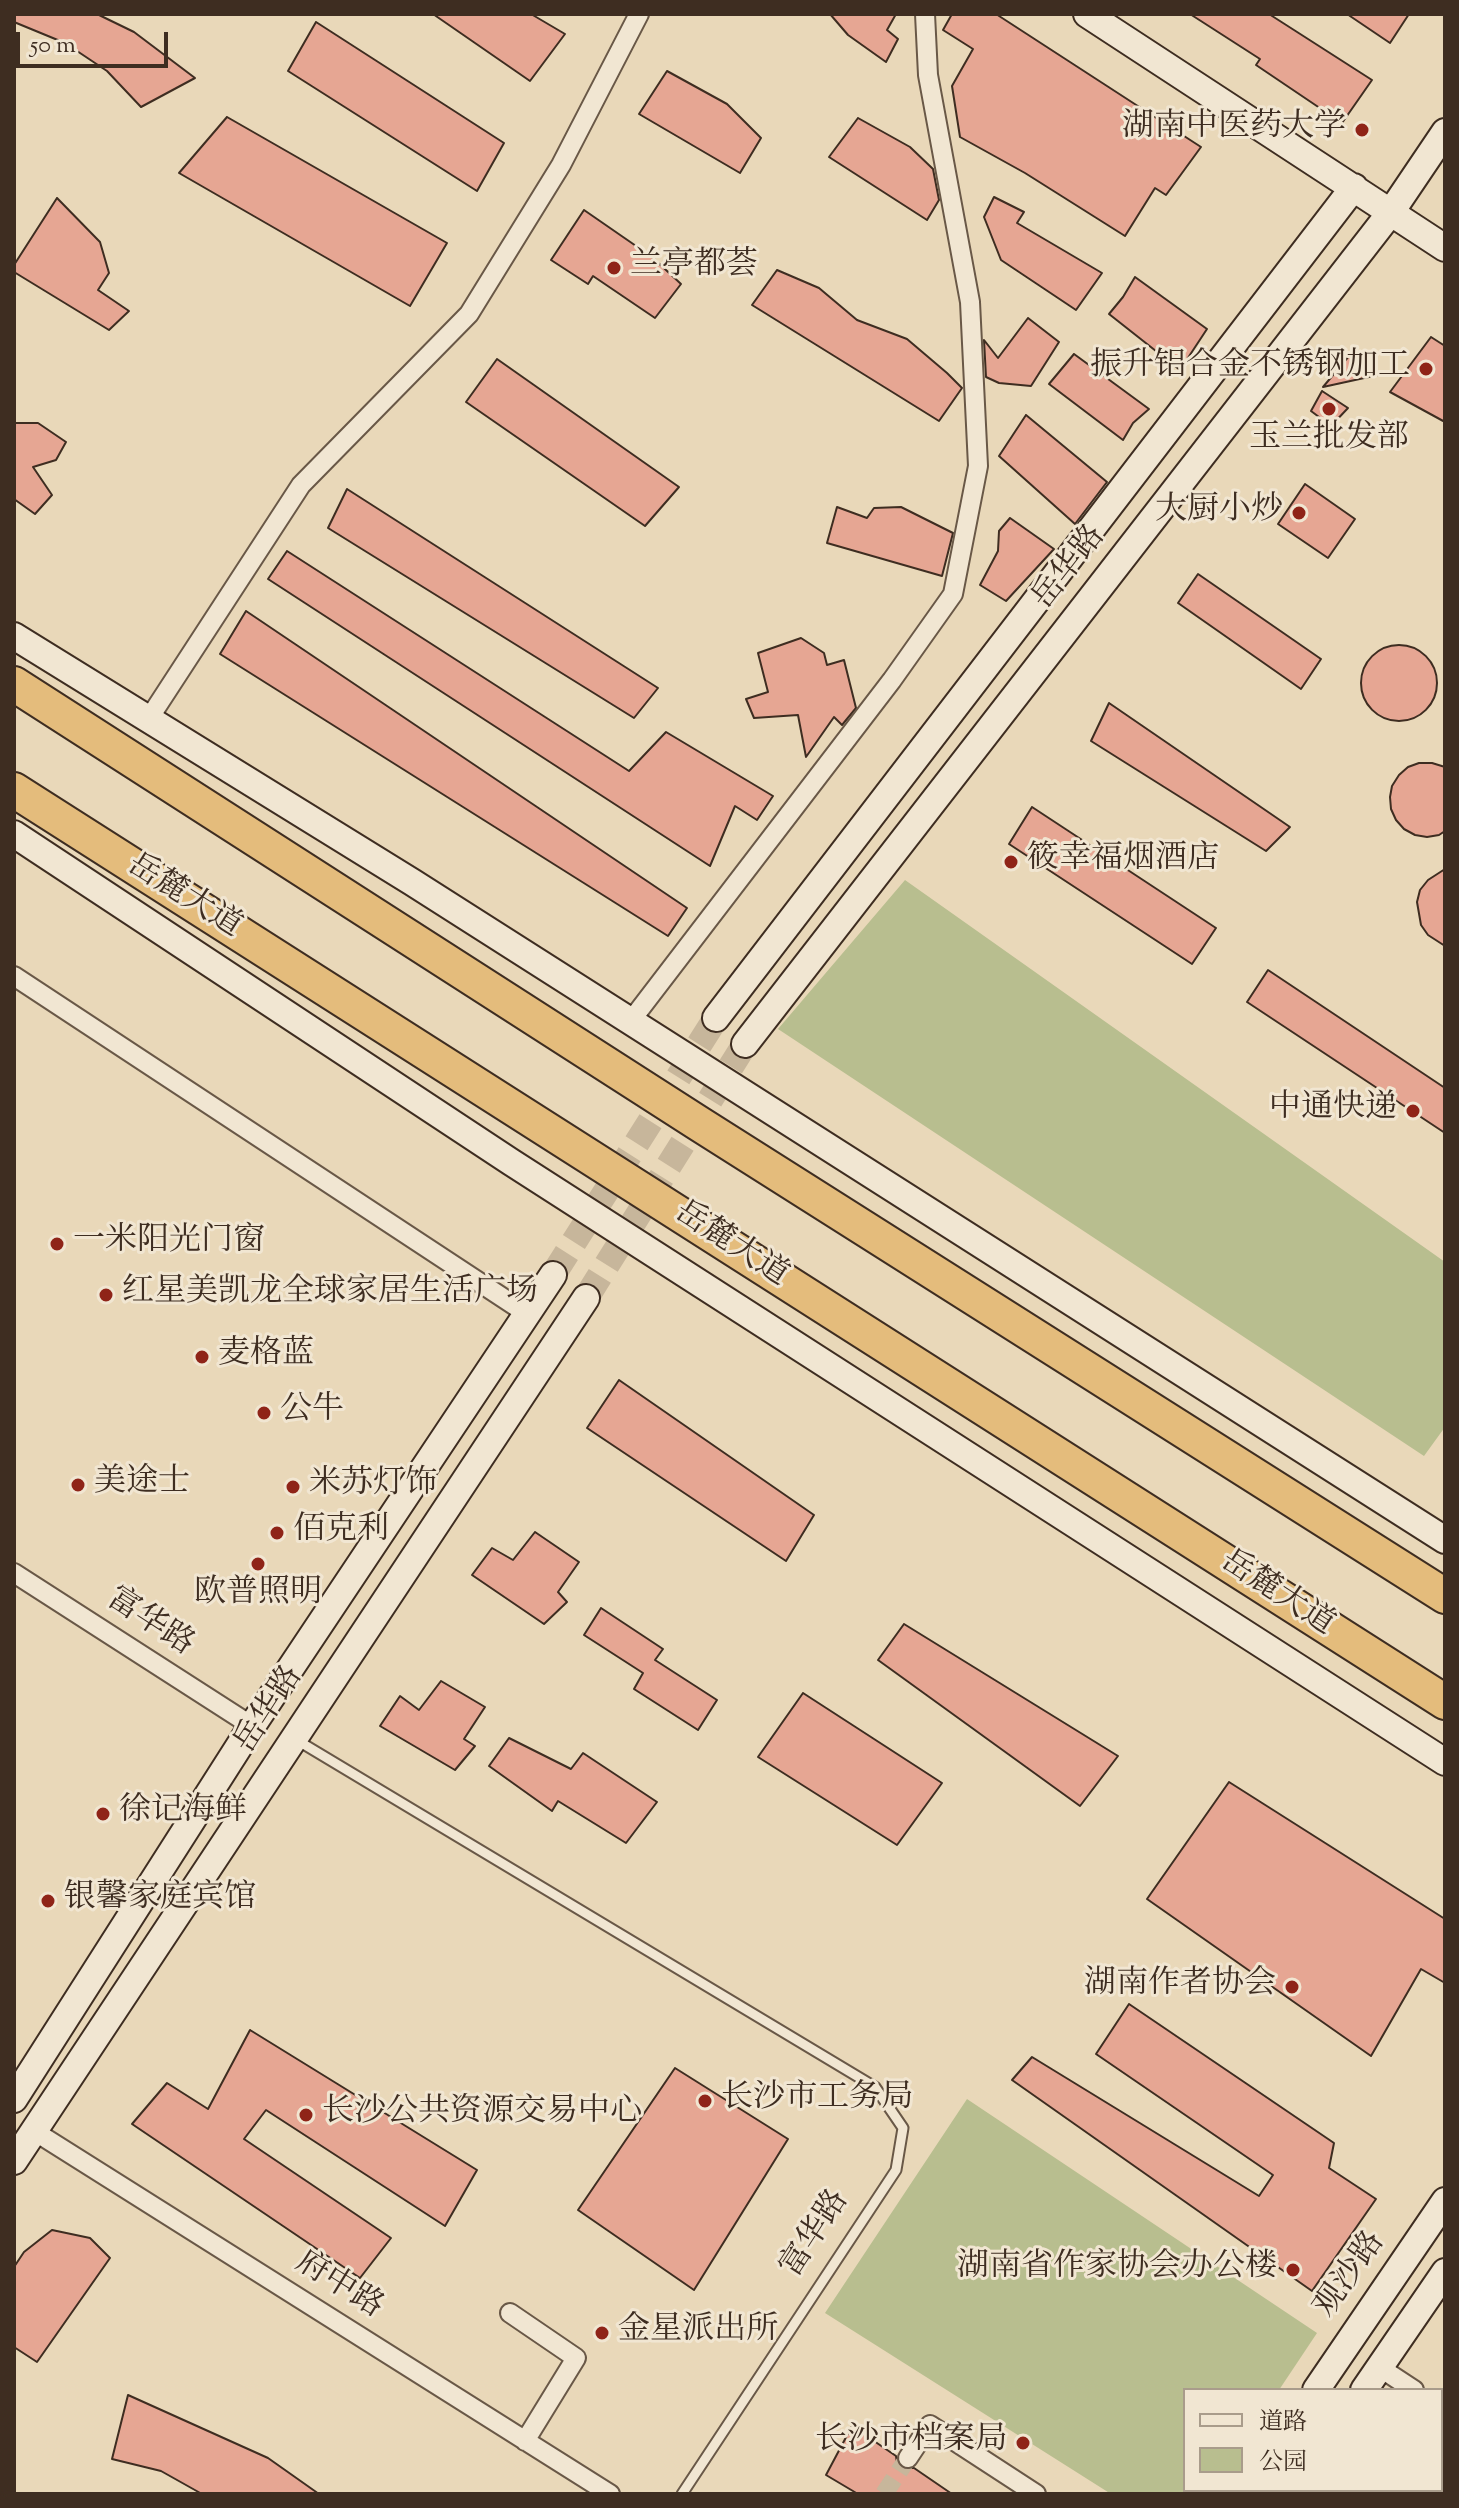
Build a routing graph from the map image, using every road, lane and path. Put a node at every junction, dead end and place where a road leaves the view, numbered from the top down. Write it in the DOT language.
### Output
graph roads {
  1 [pos="639,14"];
  2 [pos="925,14"];
  3 [pos="1087,14"];
  4 [pos="1445,132"];
  5 [pos="1354,187"];
  6 [pos="1391,212"];
  7 [pos="1445,248"];
  8 [pos="14,636"];
  9 [pos="18,685"];
  10 [pos="148,720"];
  11 [pos="14,790"];
  12 [pos="14,834"];
  13 [pos="14,976"];
  14 [pos="716,1018"];
  15 [pos="630,1022"];
  16 [pos="745,1044"];
  17 [pos="553,1275"];
  18 [pos="586,1298"];
  19 [pos="526,1313"];
  20 [pos="1445,1540"];
  21 [pos="14,1573"];
  22 [pos="1445,1596"];
  23 [pos="1445,1702"];
  24 [pos="252,1726"];
  25 [pos="293,1738"];
  26 [pos="1445,1762"];
  27 [pos="14,2099"];
  28 [pos="34,2131"];
  29 [pos="14,2161"];
  30 [pos="1445,2201"];
  31 [pos="1445,2272"];
  32 [pos="510,2313"];
  33 [pos="1379,2367"];
  34 [pos="1317,2388"];
  35 [pos="1365,2388"];
  36 [pos="1411,2388"];
  37 [pos="525,2441"];
  38 [pos="908,2458"];
  39 [pos="610,2494"];
  40 [pos="682,2494"];
  41 [pos="1036,2494"];
  1 -- 10 [label="street"];
  2 -- 15 [label="street"];
  3 -- 5 [label="street"];
  4 -- 6 [label="street, 岳华路"];
  5 -- 6 [label="street"];
  5 -- 14 [label="street, 岳华路"];
  6 -- 7 [label="street"];
  6 -- 16 [label="street, 岳华路"];
  8 -- 10 [label="street"];
  9 -- 22 [label="highway"];
  10 -- 15 [label="street"];
  11 -- 23 [label="highway, 岳麓大道"];
  12 -- 26 [label="street"];
  13 -- 19 [label="street"];
  15 -- 20 [label="street"];
  17 -- 19 [label="street, 岳华路"];
  18 -- 25 [label="street, 岳华路"];
  19 -- 24 [label="street, 岳华路"];
  21 -- 24 [label="street, 富华路"];
  24 -- 27 [label="street, 岳华路"];
  25 -- 28 [label="street, 岳华路"];
  25 -- 40 [label="lane, 富华路"];
  28 -- 29 [label="street, 岳华路"];
  28 -- 37 [label="street, 府中路"];
  30 -- 34 [label="street, 观沙路"];
  31 -- 33 [label="street"];
  32 -- 37 [label="street"];
  33 -- 35 [label="street"];
  33 -- 36 [label="street"];
  37 -- 39 [label="street, 府中路"];
  38 -- 41 [label="street"];
}
